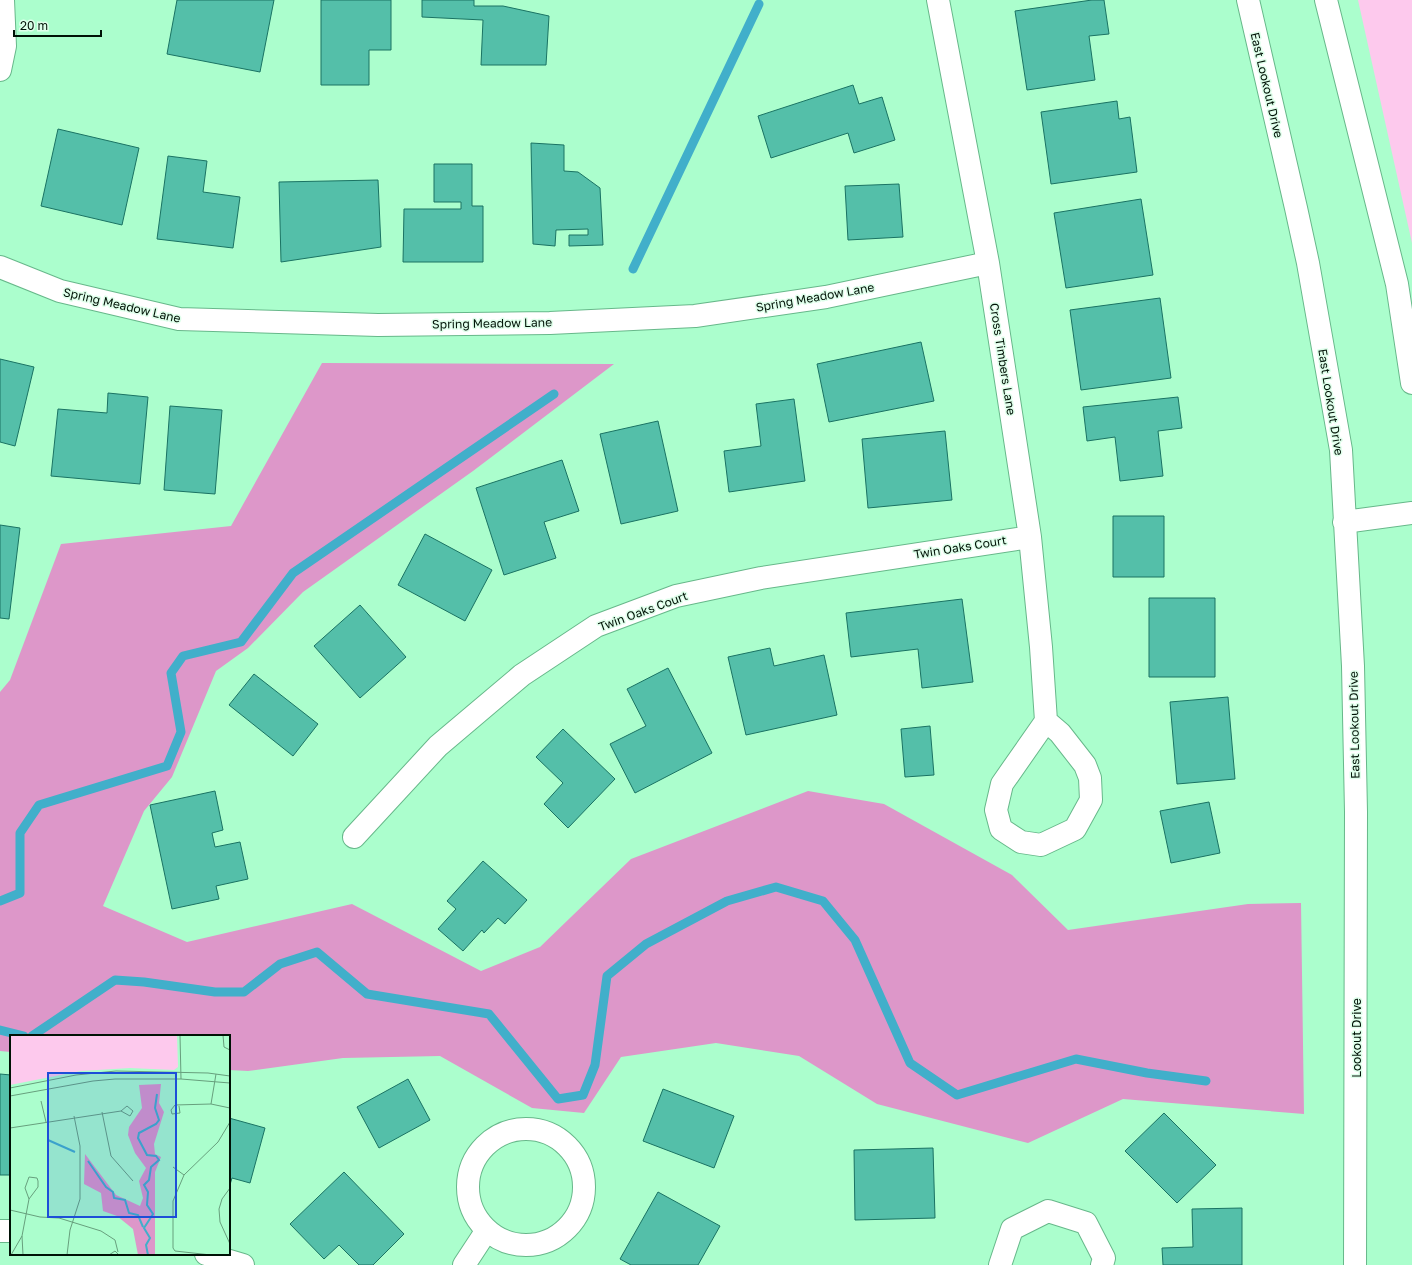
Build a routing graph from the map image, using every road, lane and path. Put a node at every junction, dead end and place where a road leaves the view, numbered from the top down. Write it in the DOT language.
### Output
graph roads {
  1 [pos="3,0"];
  2 [pos="938,0"];
  3 [pos="1248,0"];
  4 [pos="1326,0"];
  5 [pos="0,70"];
  6 [pos="988,263"];
  7 [pos="0,267"];
  8 [pos="1412,384"];
  9 [pos="1412,513"];
  10 [pos="1344,522"];
  11 [pos="1030,536"];
  12 [pos="1046,721"];
  13 [pos="1356,812"];
  14 [pos="354,837"];
  15 [pos="487,1230"];
  16 [pos="209,1255"];
  17 [pos="243,1265"];
  18 [pos="464,1265"];
  19 [pos="1000,1265"];
  20 [pos="1102,1265"];
  21 [pos="1355,1265"];
  1 -- 5 [label="street"];
  2 -- 6 [label="street, Cross Timbers Lane"];
  3 -- 10 [label="street, East Lookout Drive"];
  4 -- 8 [label="street"];
  6 -- 7 [label="street, Spring Meadow Lane"];
  6 -- 11 [label="street, Cross Timbers Lane"];
  9 -- 10 [label="street"];
  10 -- 13 [label="street, East Lookout Drive"];
  11 -- 12 [label="street, Cross Timbers Lane"];
  11 -- 14 [label="street, Twin Oaks Court"];
  12 -- 12 [label="street"];
  13 -- 21 [label="street, Lookout Drive"];
  15 -- 15 [label="street"];
  15 -- 18 [label="street"];
  16 -- 17 [label="street"];
  19 -- 20 [label="street"];
}
